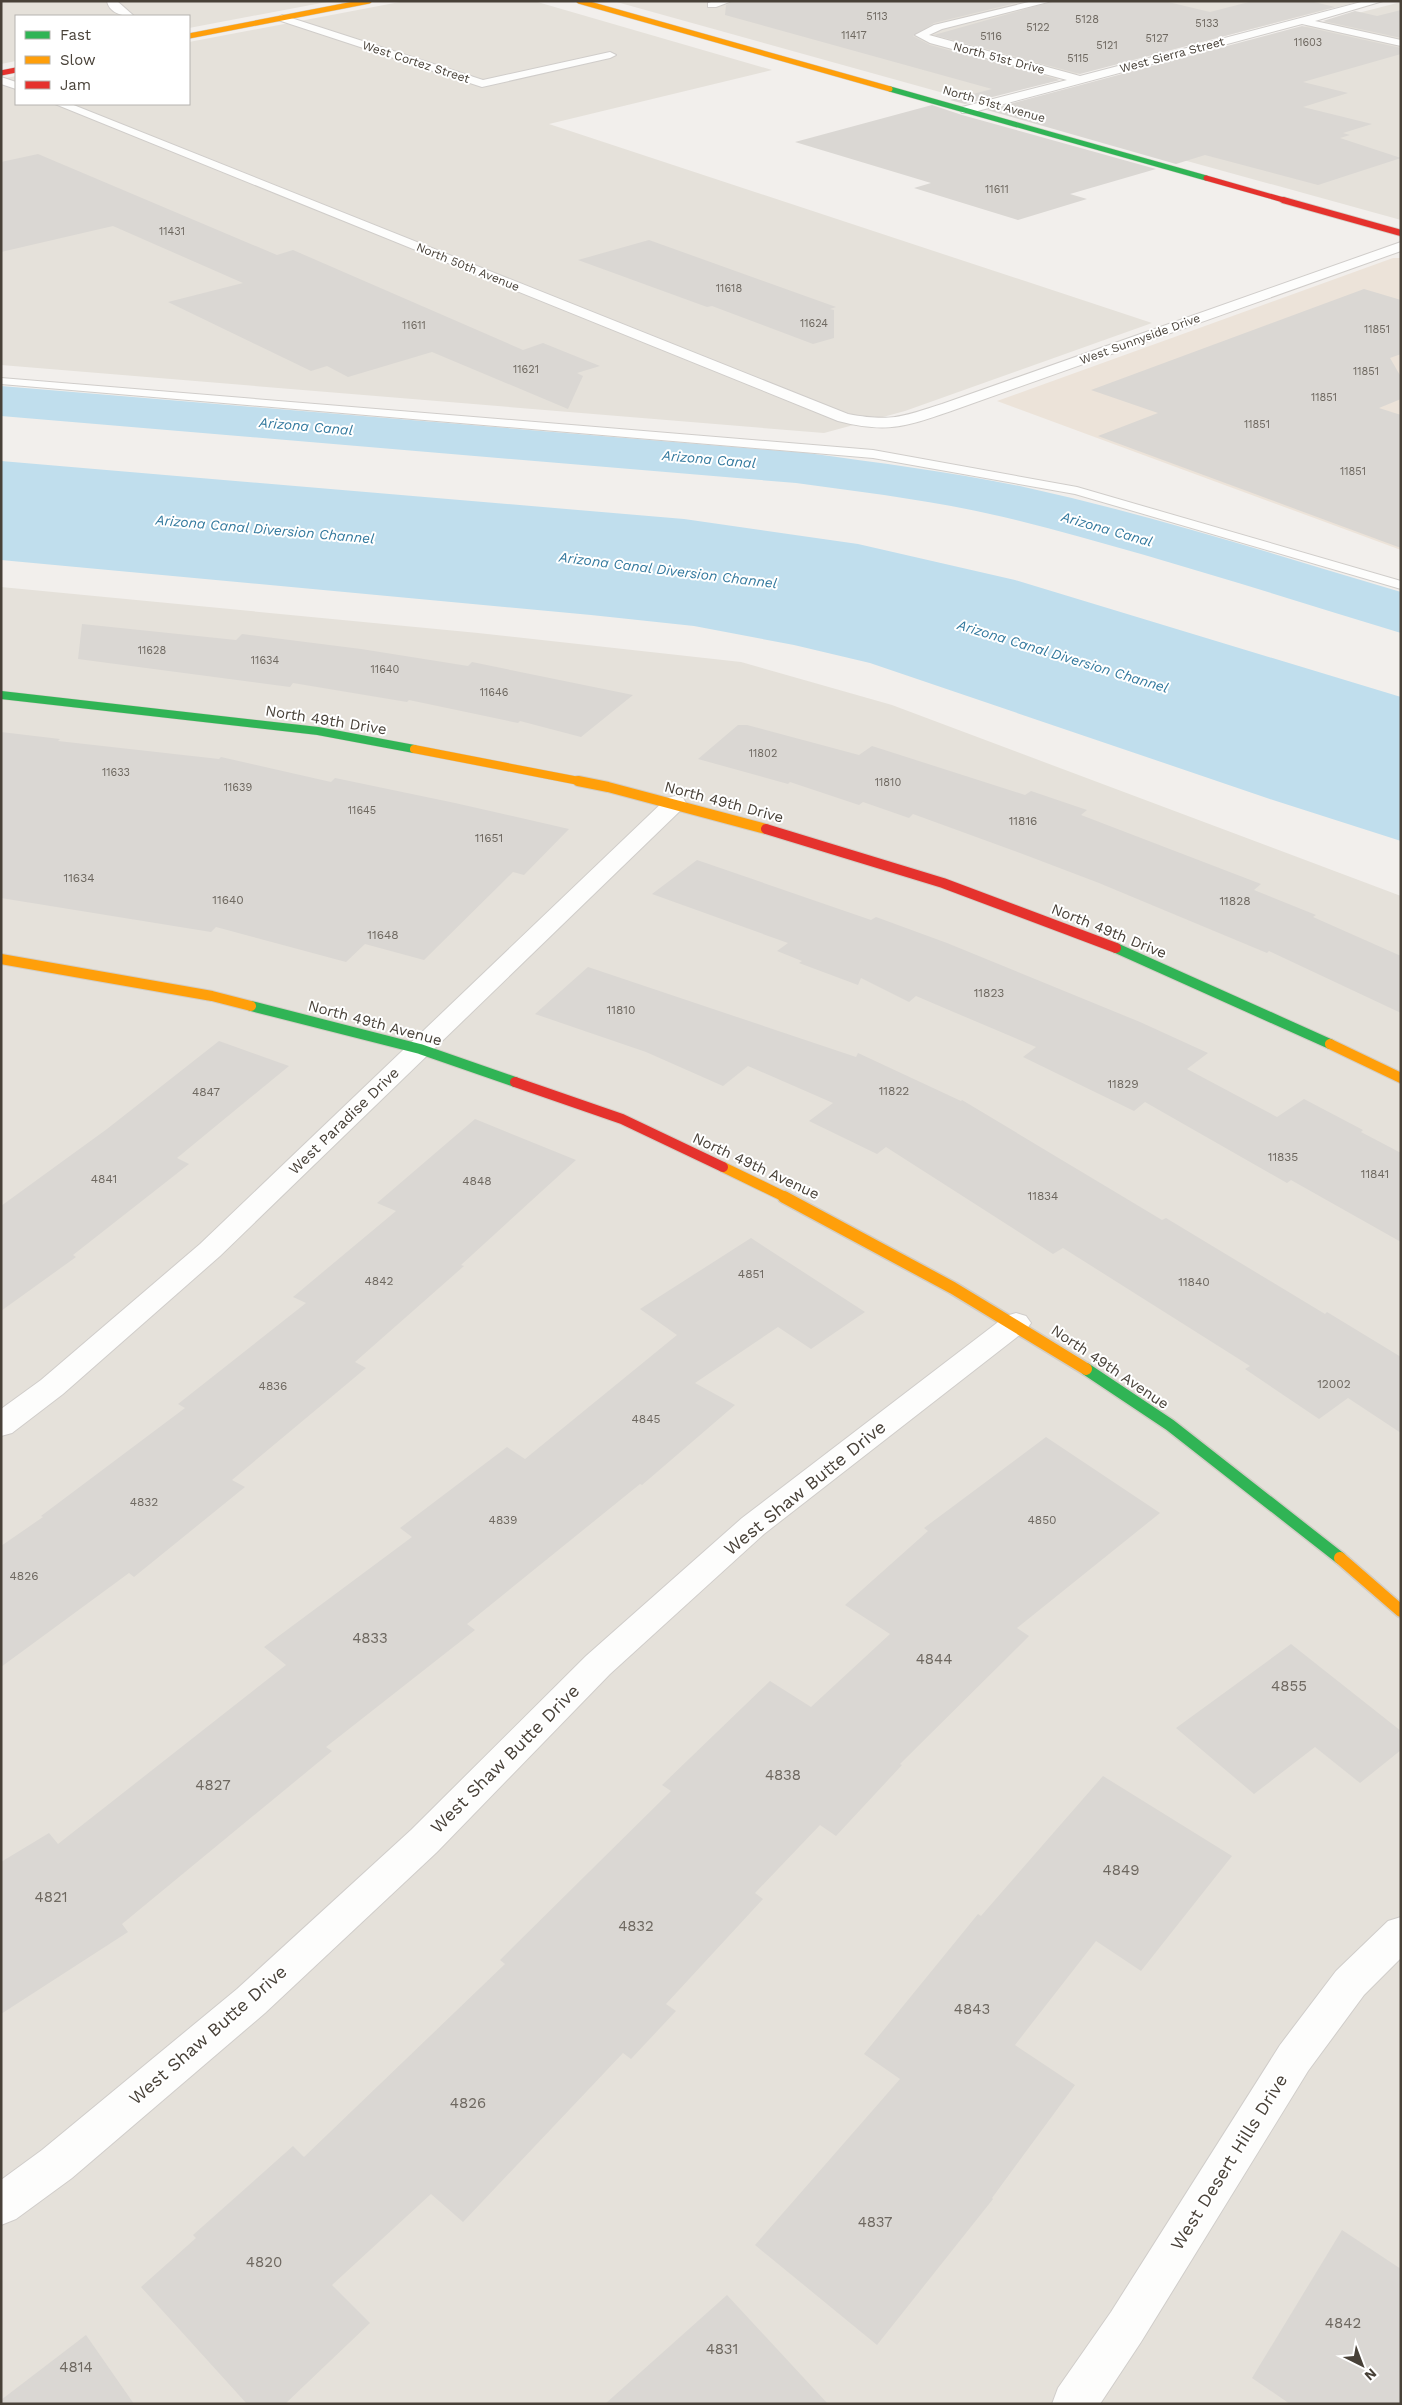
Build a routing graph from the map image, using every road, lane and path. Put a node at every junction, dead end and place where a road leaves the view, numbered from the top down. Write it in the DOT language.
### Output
graph roads {
  1 [pos="112,1"];
  2 [pos="369,1"];
  3 [pos="579,1"];
  4 [pos="727,1"];
  5 [pos="1047,1"];
  6 [pos="1378,1"];
  7 [pos="712,5"];
  8 [pos="128,15"];
  9 [pos="282,18"];
  10 [pos="1301,21"];
  11 [pos="190,36"];
  12 [pos="1401,43"];
  13 [pos="610,55"];
  14 [pos="15,70"];
  15 [pos="1,73"];
  16 [pos="1,80"];
  17 [pos="1079,80"];
  18 [pos="15,86"];
  19 [pos="63,105"];
  20 [pos="966,110"];
  21 [pos="1401,233"];
  22 [pos="1401,246"];
  23 [pos="1,381"];
  24 [pos="878,424"];
  25 [pos="1401,585"];
  26 [pos="1,695"];
  27 [pos="675,803"];
  28 [pos="1,959"];
  29 [pos="420,1049"];
  30 [pos="1401,1078"];
  31 [pos="1016,1323"];
  32 [pos="1,1425"];
  33 [pos="1401,1611"];
  34 [pos="1401,1934"];
  35 [pos="1,2204"];
  36 [pos="1074,2404"];
  1 -- 8 [label="street"];
  2 -- 9 [label="street"];
  3 -- 20 [label="street, North 51st Avenue"];
  4 -- 7 [label="street"];
  5 -- 17 [label="street, North 51st Drive"];
  6 -- 10 [label="street, West Sierra Street"];
  9 -- 11 [label="street"];
  9 -- 13 [label="street, West Cortez Street"];
  10 -- 12 [label="street"];
  10 -- 17 [label="street, West Sierra Street"];
  14 -- 15 [label="street"];
  16 -- 18 [label="street"];
  17 -- 20 [label="street, West Sierra Street"];
  19 -- 24 [label="street, North 50th Avenue"];
  20 -- 21 [label="street, North 51st Avenue"];
  22 -- 24 [label="street, West Sunnyside Drive"];
  23 -- 25 [label="lane"];
  26 -- 27 [label="street, North 49th Drive"];
  27 -- 29 [label="street, West Paradise Drive"];
  27 -- 30 [label="street, North 49th Drive"];
  28 -- 29 [label="street, North 49th Avenue"];
  29 -- 31 [label="street, North 49th Avenue"];
  29 -- 32 [label="street, West Paradise Drive"];
  31 -- 33 [label="street, North 49th Avenue"];
  31 -- 35 [label="street, West Shaw Butte Drive"];
  34 -- 36 [label="street, West Desert Hills Drive"];
}
